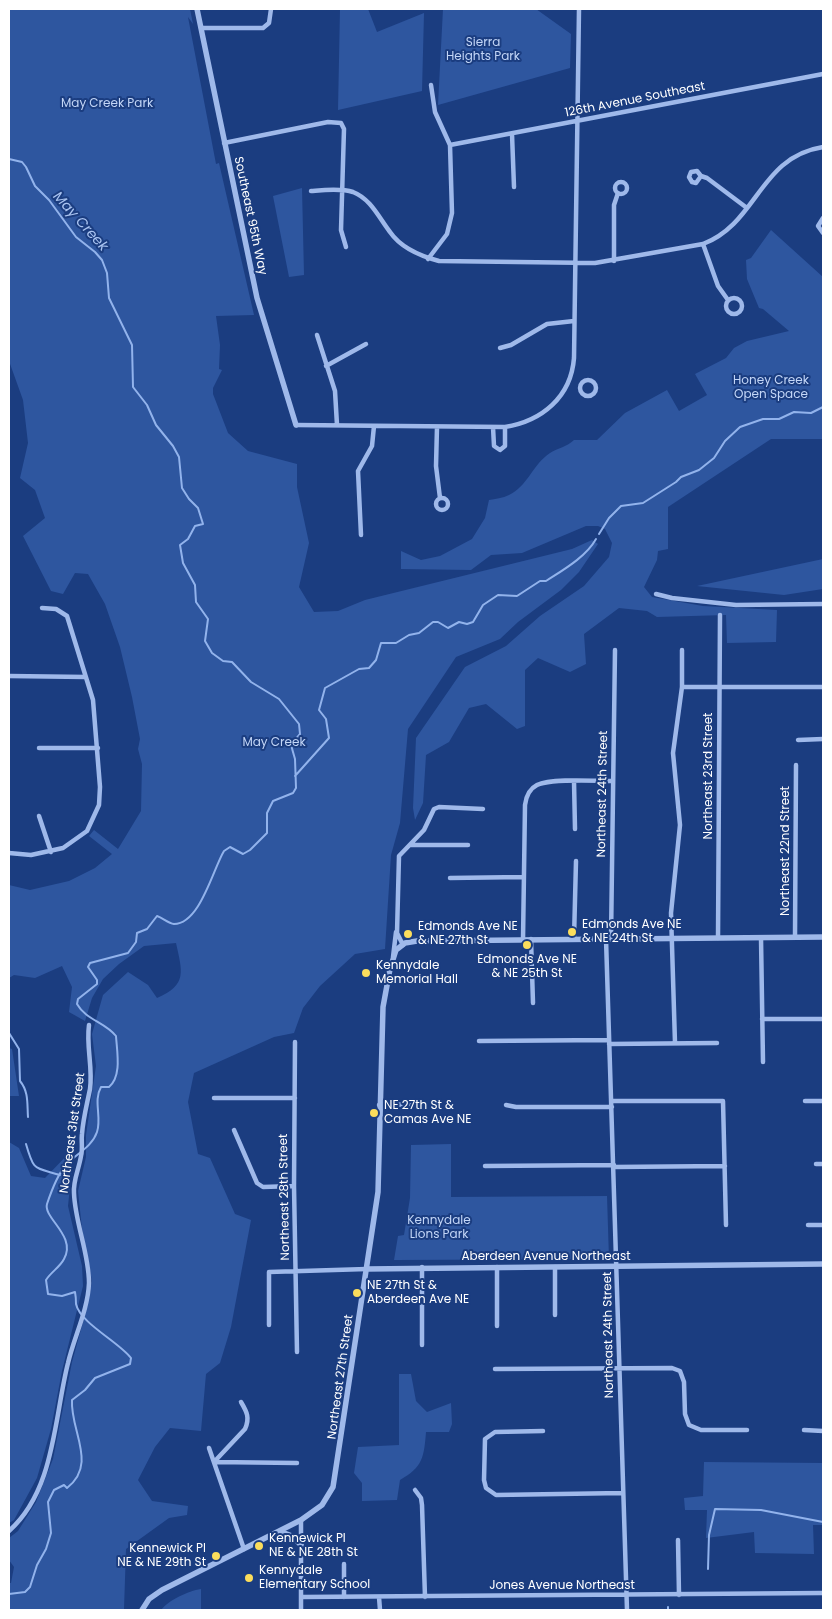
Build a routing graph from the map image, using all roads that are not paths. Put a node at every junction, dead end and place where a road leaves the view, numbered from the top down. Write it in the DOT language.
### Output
graph roads {
  1 [pos="197,9"];
  2 [pos="271,9"];
  3 [pos="579,9"];
  4 [pos="201,28"];
  5 [pos="823,74"];
  6 [pos="431,85"];
  7 [pos="578,120"];
  8 [pos="512,134"];
  9 [pos="224,143"];
  10 [pos="450,145"];
  11 [pos="823,147"];
  12 [pos="701,176"];
  13 [pos="514,187"];
  14 [pos="311,190"];
  15 [pos="342,190"];
  16 [pos="618,193"];
  17 [pos="747,208"];
  18 [pos="823,218"];
  19 [pos="823,233"];
  20 [pos="702,244"];
  21 [pos="346,247"];
  22 [pos="428,258"];
  23 [pos="614,261"];
  24 [pos="575,264"];
  25 [pos="728,300"];
  26 [pos="574,321"];
  27 [pos="317,336"];
  28 [pos="366,344"];
  29 [pos="500,348"];
  30 [pos="326,366"];
  31 [pos="570,380"];
  32 [pos="581,384"];
  33 [pos="296,425"];
  34 [pos="337,425"];
  35 [pos="374,426"];
  36 [pos="437,427"];
  37 [pos="493,427"];
  38 [pos="505,427"];
  39 [pos="440,498"];
  40 [pos="361,535"];
  41 [pos="656,594"];
  42 [pos="823,604"];
  43 [pos="42,608"];
  44 [pos="720,614"];
  45 [pos="615,650"];
  46 [pos="682,650"];
  47 [pos="9,676"];
  48 [pos="86,677"];
  49 [pos="682,686"];
  50 [pos="823,687"];
  51 [pos="720,688"];
  52 [pos="823,739"];
  53 [pos="798,740"];
  54 [pos="39,748"];
  55 [pos="98,748"];
  56 [pos="796,765"];
  57 [pos="574,781"];
  58 [pos="613,781"];
  59 [pos="484,809"];
  60 [pos="40,816"];
  61 [pos="575,829"];
  62 [pos="410,845"];
  63 [pos="468,845"];
  64 [pos="51,852"];
  65 [pos="9,853"];
  66 [pos="576,861"];
  67 [pos="523,877"];
  68 [pos="450,878"];
  69 [pos="397,928"];
  70 [pos="795,937"];
  71 [pos="823,937"];
  72 [pos="718,938"];
  73 [pos="761,938"];
  74 [pos="574,939"];
  75 [pos="608,939"];
  76 [pos="672,939"];
  77 [pos="523,940"];
  78 [pos="531,940"];
  79 [pos="403,945"];
  80 [pos="393,961"];
  81 [pos="533,1003"];
  82 [pos="762,1019"];
  83 [pos="823,1019"];
  84 [pos="89,1025"];
  85 [pos="479,1041"];
  86 [pos="295,1042"];
  87 [pos="609,1042"];
  88 [pos="675,1043"];
  89 [pos="717,1043"];
  90 [pos="763,1062"];
  91 [pos="214,1098"];
  92 [pos="295,1098"];
  93 [pos="805,1101"];
  94 [pos="823,1101"];
  95 [pos="420,1104"];
  96 [pos="506,1104"];
  97 [pos="612,1104"];
  98 [pos="379,1105"];
  99 [pos="234,1130"];
  100 [pos="816,1164"];
  101 [pos="823,1164"];
  102 [pos="486,1166"];
  103 [pos="614,1166"];
  104 [pos="724,1166"];
  105 [pos="294,1186"];
  106 [pos="726,1225"];
  107 [pos="808,1225"];
  108 [pos="823,1225"];
  109 [pos="823,1264"];
  110 [pos="617,1266"];
  111 [pos="422,1267"];
  112 [pos="497,1267"];
  113 [pos="555,1267"];
  114 [pos="367,1269"];
  115 [pos="296,1271"];
  116 [pos="555,1315"];
  117 [pos="269,1326"];
  118 [pos="497,1326"];
  119 [pos="422,1345"];
  120 [pos="297,1352"];
  121 [pos="619,1368"];
  122 [pos="495,1369"];
  123 [pos="241,1402"];
  124 [pos="747,1430"];
  125 [pos="804,1430"];
  126 [pos="543,1431"];
  127 [pos="823,1431"];
  128 [pos="209,1448"];
  129 [pos="214,1462"];
  130 [pos="297,1463"];
  131 [pos="415,1490"];
  132 [pos="623,1493"];
  133 [pos="301,1520"];
  134 [pos="10,1530"];
  135 [pos="279,1531"];
  136 [pos="678,1540"];
  137 [pos="301,1545"];
  138 [pos="244,1549"];
  139 [pos="344,1564"];
  140 [pos="823,1593"];
  141 [pos="627,1595"];
  142 [pos="679,1595"];
  143 [pos="425,1596"];
  144 [pos="302,1597"];
  145 [pos="344,1597"];
  146 [pos="379,1597"];
  147 [pos="142,1610"];
  148 [pos="301,1610"];
  149 [pos="380,1610"];
  150 [pos="628,1610"];
  1 -- 4 [label="street, Southeast 95th Way"];
  2 -- 4 [label="street"];
  3 -- 7 [label="street"];
  4 -- 9 [label="street, Southeast 95th Way"];
  5 -- 7 [label="street, 126th Avenue Southeast"];
  6 -- 10 [label="street"];
  7 -- 8 [label="street, 126th Avenue Southeast"];
  7 -- 24 [label="street"];
  8 -- 10 [label="street, 126th Avenue Southeast"];
  8 -- 13 [label="street"];
  9 -- 15 [label="street"];
  9 -- 33 [label="street, Southeast 95th Way"];
  10 -- 22 [label="street"];
  11 -- 17 [label="street"];
  12 -- 17 [label="street"];
  14 -- 15 [label="street"];
  15 -- 21 [label="street"];
  15 -- 22 [label="street"];
  16 -- 23 [label="street"];
  17 -- 20 [label="street"];
  18 -- 19 [label="street"];
  20 -- 23 [label="street"];
  20 -- 25 [label="street"];
  22 -- 24 [label="street"];
  23 -- 24 [label="street"];
  24 -- 26 [label="street"];
  26 -- 29 [label="street"];
  26 -- 31 [label="street"];
  27 -- 30 [label="street"];
  28 -- 30 [label="street"];
  30 -- 34 [label="street"];
  31 -- 32 [label="street"];
  31 -- 38 [label="street"];
  33 -- 34 [label="street"];
  34 -- 35 [label="street"];
  35 -- 36 [label="street"];
  35 -- 40 [label="street"];
  36 -- 37 [label="street"];
  36 -- 39 [label="street"];
  37 -- 38 [label="street"];
  37 -- 38 [label="street"];
  41 -- 42 [label="street"];
  43 -- 48 [label="street"];
  44 -- 51 [label="street, Northeast 23rd Street"];
  45 -- 58 [label="street, Northeast 24th Street"];
  46 -- 49 [label="street"];
  47 -- 48 [label="street"];
  48 -- 55 [label="street"];
  49 -- 51 [label="street"];
  49 -- 76 [label="street"];
  50 -- 51 [label="street"];
  51 -- 72 [label="street, Northeast 23rd Street"];
  52 -- 53 [label="street"];
  54 -- 55 [label="street"];
  55 -- 64 [label="street"];
  56 -- 70 [label="street, Northeast 22nd Street"];
  57 -- 58 [label="street"];
  57 -- 61 [label="street"];
  57 -- 67 [label="street"];
  58 -- 75 [label="street, Northeast 24th Street"];
  59 -- 62 [label="street, Northeast 27th Street"];
  60 -- 64 [label="street"];
  62 -- 63 [label="street"];
  62 -- 69 [label="street, Northeast 27th Street"];
  64 -- 65 [label="street"];
  66 -- 74 [label="street"];
  67 -- 68 [label="street"];
  67 -- 77 [label="street"];
  69 -- 79 [label="street, Northeast 27th Street"];
  69 -- 80 [label="street, Northeast 27th Street"];
  70 -- 71 [label="street"];
  70 -- 73 [label="street"];
  72 -- 73 [label="street"];
  72 -- 76 [label="street"];
  73 -- 82 [label="street"];
  74 -- 75 [label="street"];
  74 -- 78 [label="street"];
  75 -- 76 [label="street"];
  75 -- 87 [label="street, Northeast 24th Street"];
  76 -- 88 [label="street"];
  77 -- 78 [label="street"];
  77 -- 79 [label="street"];
  78 -- 81 [label="street"];
  79 -- 80 [label="street, Northeast 27th Street"];
  80 -- 98 [label="street, Northeast 27th Street"];
  82 -- 83 [label="street"];
  82 -- 90 [label="street"];
  84 -- 134 [label="street, Northeast 31st Street"];
  85 -- 87 [label="street"];
  86 -- 92 [label="street, Northeast 28th Street"];
  87 -- 88 [label="street"];
  87 -- 97 [label="street, Northeast 24th Street"];
  88 -- 89 [label="street"];
  91 -- 92 [label="street"];
  92 -- 105 [label="street, Northeast 28th Street"];
  93 -- 94 [label="street"];
  95 -- 98 [label="street"];
  96 -- 97 [label="street"];
  97 -- 103 [label="street, Northeast 24th Street"];
  97 -- 104 [label="street"];
  98 -- 114 [label="street, Northeast 27th Street"];
  99 -- 105 [label="street"];
  100 -- 101 [label="street"];
  102 -- 103 [label="street"];
  103 -- 104 [label="street"];
  103 -- 110 [label="street, Northeast 24th Street"];
  104 -- 106 [label="street"];
  105 -- 115 [label="street, Northeast 28th Street"];
  107 -- 108 [label="street"];
  109 -- 110 [label="street, Aberdeen Avenue Northeast"];
  110 -- 113 [label="street, Aberdeen Avenue Northeast"];
  110 -- 121 [label="street, Northeast 24th Street"];
  111 -- 112 [label="street, Aberdeen Avenue Northeast"];
  111 -- 114 [label="street, Aberdeen Avenue Northeast"];
  111 -- 119 [label="street"];
  112 -- 113 [label="street, Aberdeen Avenue Northeast"];
  112 -- 118 [label="street"];
  113 -- 116 [label="street"];
  114 -- 115 [label="street, Aberdeen Avenue Northeast"];
  114 -- 133 [label="street, Northeast 27th Street"];
  115 -- 117 [label="street, Aberdeen Avenue Northeast"];
  115 -- 120 [label="street, Northeast 28th Street"];
  121 -- 122 [label="street"];
  121 -- 124 [label="street"];
  121 -- 132 [label="street, Northeast 24th Street"];
  123 -- 129 [label="street"];
  125 -- 127 [label="street"];
  126 -- 132 [label="street"];
  128 -- 129 [label="street"];
  129 -- 130 [label="street"];
  129 -- 138 [label="street"];
  131 -- 143 [label="street"];
  132 -- 141 [label="street, Northeast 24th Street"];
  133 -- 135 [label="street"];
  133 -- 137 [label="street"];
  135 -- 137 [label="street"];
  135 -- 138 [label="street"];
  136 -- 142 [label="street"];
  137 -- 144 [label="street"];
  138 -- 147 [label="street"];
  139 -- 145 [label="street"];
  140 -- 142 [label="street, Jones Avenue Northeast"];
  141 -- 142 [label="street, Jones Avenue Northeast"];
  141 -- 143 [label="street, Jones Avenue Northeast"];
  141 -- 150 [label="street, Northeast 24th Street"];
  143 -- 146 [label="street, Jones Avenue Northeast"];
  144 -- 145 [label="street, Jones Avenue Northeast"];
  144 -- 148 [label="street"];
  145 -- 146 [label="street, Jones Avenue Northeast"];
  146 -- 149 [label="street"];
}
